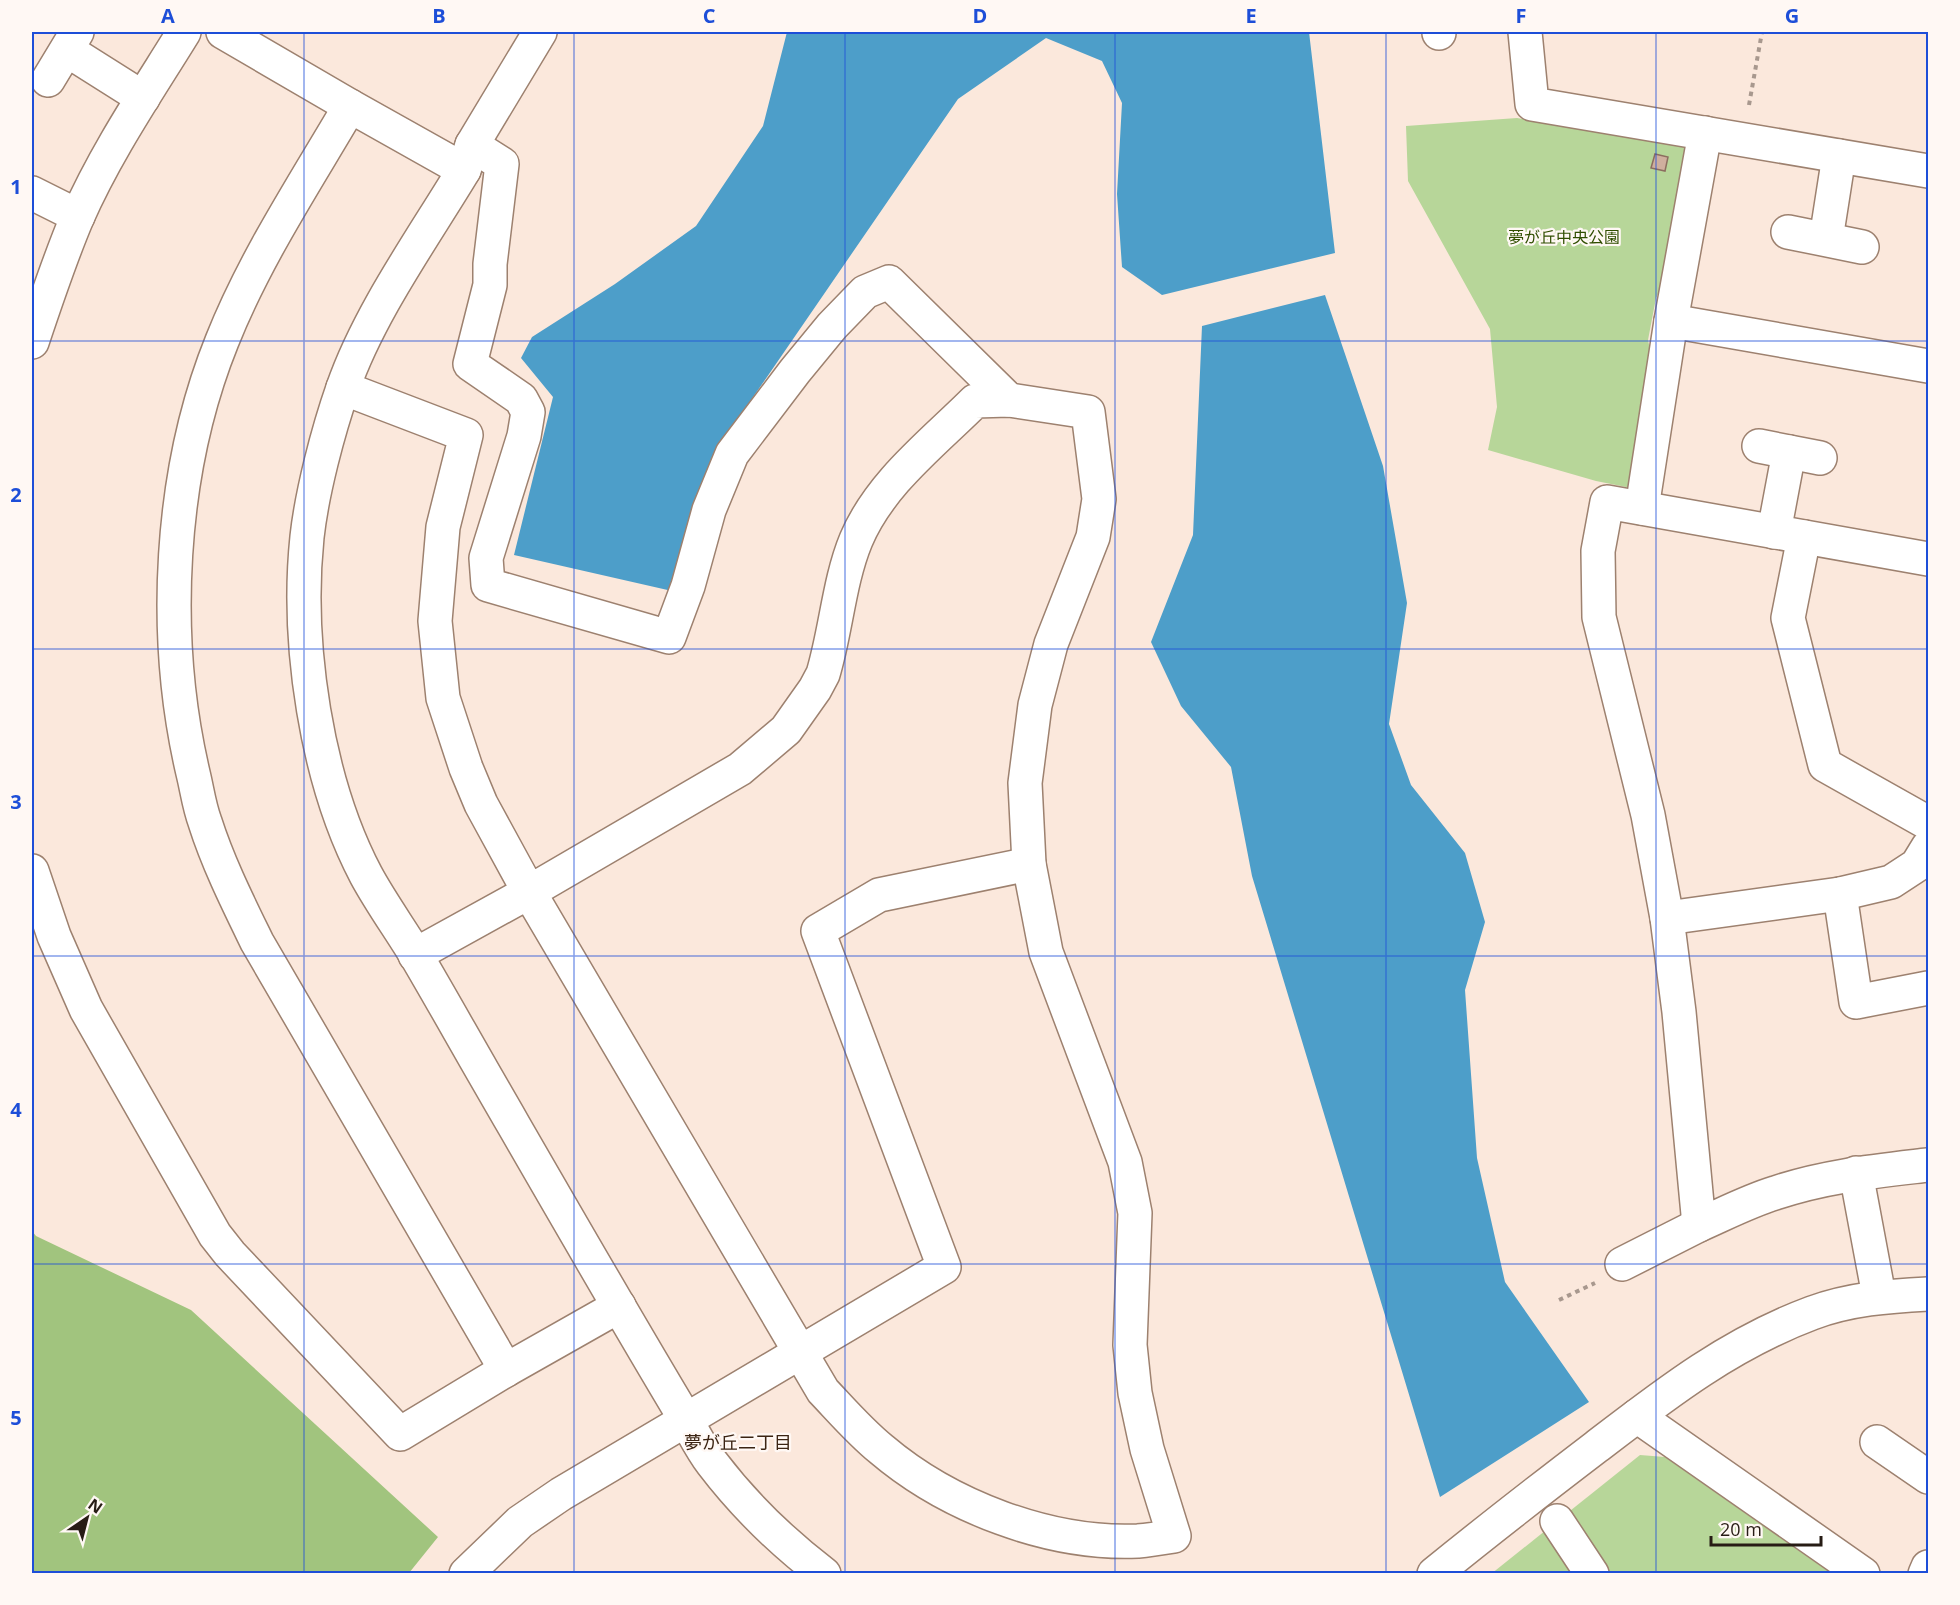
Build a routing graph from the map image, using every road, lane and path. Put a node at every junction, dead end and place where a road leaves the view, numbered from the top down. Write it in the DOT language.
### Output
graph roads {
  1 [pos="184,32"];
  2 [pos="223,32"];
  3 [pos="540,32"];
  4 [pos="1525,32"];
  5 [pos="1762,32"];
  6 [pos="72,41"];
  7 [pos="48,80"];
  8 [pos="143,98"];
  9 [pos="350,106"];
  10 [pos="1705,133"];
  11 [pos="1745,140"];
  12 [pos="1839,156"];
  13 [pos="468,158"];
  14 [pos="1929,171"];
  15 [pos="32,193"];
  16 [pos="78,216"];
  17 [pos="1788,232"];
  18 [pos="1826,239"];
  19 [pos="1862,247"];
  20 [pos="1671,321"];
  21 [pos="32,342"];
  22 [pos="1929,366"];
  23 [pos="343,388"];
  24 [pos="1009,400"];
  25 [pos="1789,452"];
  26 [pos="1642,508"];
  27 [pos="1789,535"];
  28 [pos="1929,558"];
  29 [pos="1929,823"];
  30 [pos="1929,847"];
  31 [pos="1029,864"];
  32 [pos="32,871"];
  33 [pos="529,892"];
  34 [pos="1840,894"];
  35 [pos="1668,918"];
  36 [pos="415,955"];
  37 [pos="1929,988"];
  38 [pos="1929,1165"];
  39 [pos="1857,1173"];
  40 [pos="1699,1225"];
  41 [pos="1622,1264"];
  42 [pos="1929,1294"];
  43 [pos="1879,1296"];
  44 [pos="619,1306"];
  45 [pos="801,1353"];
  46 [pos="506,1370"];
  47 [pos="1637,1416"];
  48 [pos="686,1420"];
  49 [pos="1877,1442"];
  50 [pos="1929,1477"];
  51 [pos="1557,1521"];
  52 [pos="1929,1566"];
  53 [pos="466,1574"];
  54 [pos="824,1574"];
  55 [pos="1434,1574"];
  56 [pos="1592,1574"];
  57 [pos="1863,1574"];
  58 [pos="1924,1574"];
  1 -- 8 [label="street"];
  2 -- 9 [label="street"];
  3 -- 13 [label="street"];
  4 -- 10 [label="street"];
  5 -- 11 [label="path"];
  6 -- 7 [label="street"];
  6 -- 8 [label="street"];
  8 -- 16 [label="street"];
  9 -- 13 [label="street"];
  9 -- 46 [label="street"];
  10 -- 11 [label="street"];
  10 -- 20 [label="street"];
  11 -- 12 [label="street"];
  12 -- 14 [label="street"];
  12 -- 18 [label="street"];
  13 -- 23 [label="street"];
  13 -- 24 [label="street"];
  15 -- 16 [label="street"];
  16 -- 21 [label="street"];
  17 -- 18 [label="street"];
  18 -- 19 [label="street"];
  20 -- 22 [label="street"];
  20 -- 26 [label="street"];
  23 -- 33 [label="street"];
  23 -- 36 [label="street"];
  24 -- 31 [label="street"];
  24 -- 33 [label="street"];
  25 -- 27 [label="street"];
  26 -- 27 [label="street"];
  26 -- 35 [label="street"];
  27 -- 28 [label="street"];
  27 -- 29 [label="street"];
  30 -- 34 [label="street"];
  31 -- 45 [label="street"];
  31 -- 45 [label="street"];
  32 -- 46 [label="street"];
  33 -- 36 [label="street"];
  33 -- 45 [label="street"];
  34 -- 35 [label="street"];
  34 -- 37 [label="street"];
  35 -- 40 [label="street"];
  36 -- 44 [label="street"];
  38 -- 39 [label="street"];
  39 -- 40 [label="street"];
  39 -- 43 [label="street"];
  40 -- 41 [label="street"];
  42 -- 43 [label="street"];
  43 -- 47 [label="street"];
  44 -- 46 [label="street"];
  44 -- 48 [label="street"];
  45 -- 48 [label="street"];
  47 -- 55 [label="street"];
  47 -- 57 [label="street"];
  48 -- 53 [label="street"];
  48 -- 54 [label="street"];
  49 -- 50 [label="street"];
  51 -- 56 [label="street"];
  52 -- 58 [label="street"];
}
